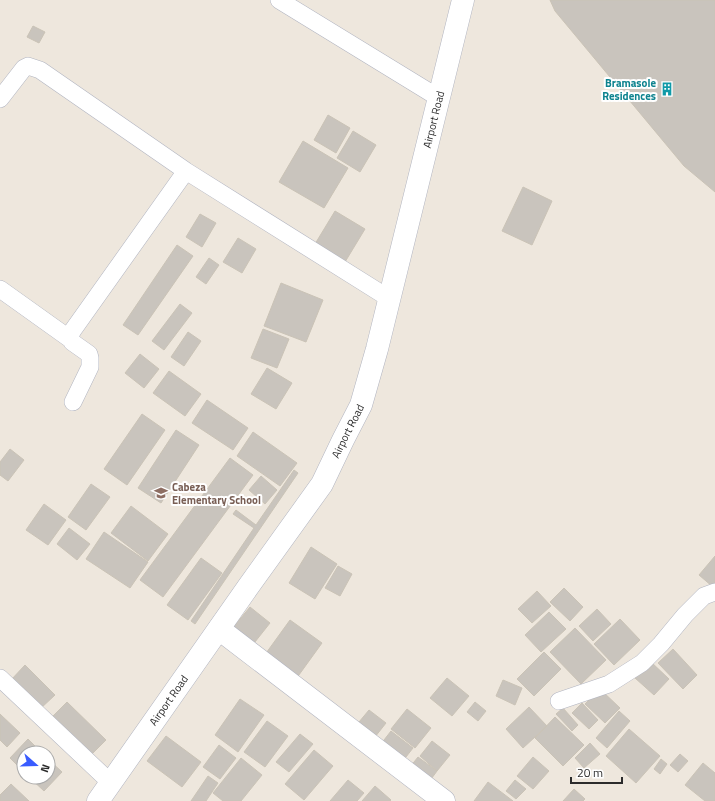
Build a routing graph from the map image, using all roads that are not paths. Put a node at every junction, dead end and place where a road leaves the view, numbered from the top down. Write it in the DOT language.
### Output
graph roads {
  1 [pos="279,0"];
  2 [pos="463,0"];
  3 [pos="439,98"];
  4 [pos="0,99"];
  5 [pos="186,171"];
  6 [pos="0,289"];
  7 [pos="390,299"];
  8 [pos="70,339"];
  9 [pos="73,402"];
  10 [pos="715,592"];
  11 [pos="219,629"];
  12 [pos="0,678"];
  13 [pos="559,701"];
  14 [pos="110,783"];
  15 [pos="98,801"];
  16 [pos="444,801"];
  1 -- 3 [label="street"];
  2 -- 3 [label="main road, Airport Road"];
  3 -- 7 [label="main road, Airport Road"];
  4 -- 5 [label="street"];
  5 -- 7 [label="street"];
  5 -- 8 [label="street"];
  6 -- 8 [label="street"];
  7 -- 11 [label="main road, Airport Road"];
  8 -- 9 [label="street"];
  10 -- 13 [label="street"];
  11 -- 14 [label="main road, Airport Road"];
  11 -- 16 [label="main road"];
  12 -- 14 [label="street"];
  14 -- 15 [label="main road, Airport Road"];
}
